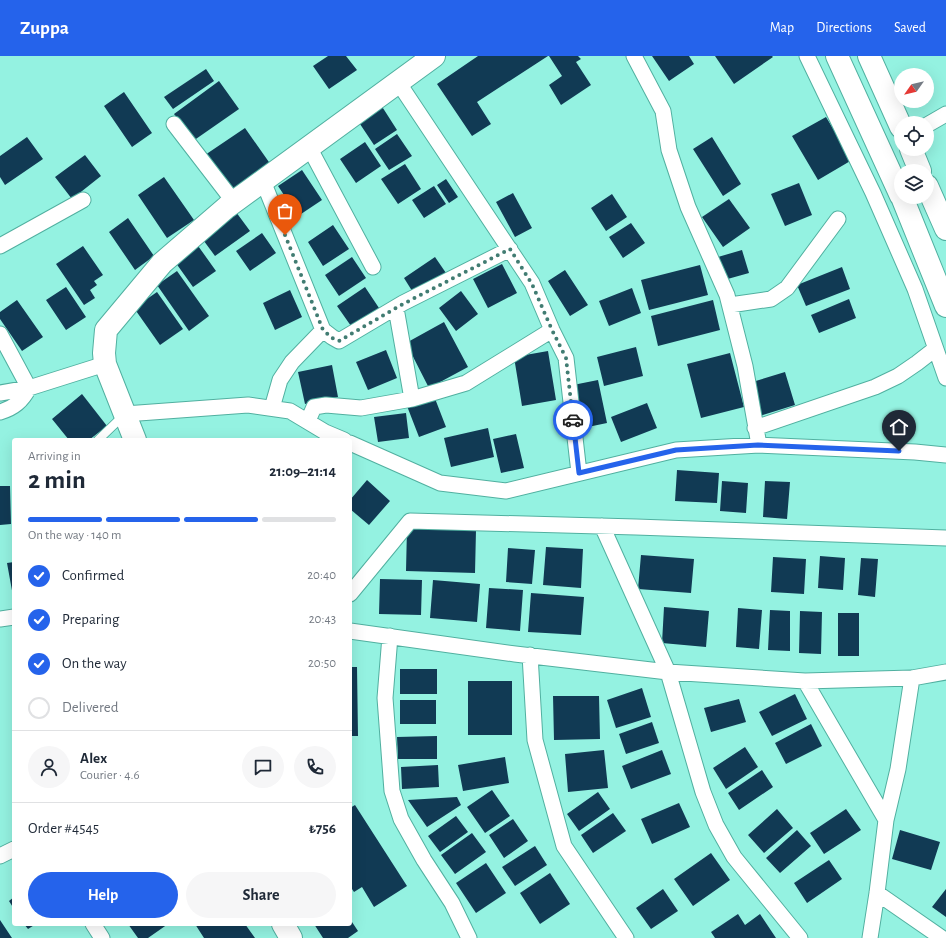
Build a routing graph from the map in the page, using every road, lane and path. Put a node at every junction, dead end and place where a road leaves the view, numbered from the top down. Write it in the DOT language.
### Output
graph roads {
  1 [pos="434,56"];
  2 [pos="634,56"];
  3 [pos="806,56"];
  4 [pos="837,56"];
  5 [pos="869,56"];
  6 [pos="398,82"];
  7 [pos="946,114"];
  8 [pos="896,116"];
  9 [pos="934,121"];
  10 [pos="174,124"];
  11 [pos="309,147"];
  12 [pos="263,181"];
  13 [pos="894,181"];
  14 [pos="83,200"];
  15 [pos="234,202"];
  16 [pos="934,202"];
  17 [pos="904,204"];
  18 [pos="838,219"];
  19 [pos="946,229"];
  20 [pos="0,246"];
  21 [pos="510,249"];
  22 [pos="373,267"];
  23 [pos="730,305"];
  24 [pos="946,306"];
  25 [pos="396,308"];
  26 [pos="323,330"];
  27 [pos="552,330"];
  28 [pos="0,334"];
  29 [pos="935,349"];
  30 [pos="105,364"];
  31 [pos="946,378"];
  32 [pos="29,388"];
  33 [pos="0,393"];
  34 [pos="412,399"];
  35 [pos="272,408"];
  36 [pos="0,412"];
  37 [pos="125,414"];
  38 [pos="308,421"];
  39 [pos="756,428"];
  40 [pos="100,438"];
  41 [pos="134,438"];
  42 [pos="339,438"];
  43 [pos="352,444"];
  44 [pos="758,445"];
  45 [pos="946,454"];
  46 [pos="579,473"];
  47 [pos="602,526"];
  48 [pos="946,538"];
  49 [pos="352,592"];
  50 [pos="12,617"];
  51 [pos="0,619"];
  52 [pos="352,630"];
  53 [pos="390,636"];
  54 [pos="530,656"];
  55 [pos="668,672"];
  56 [pos="946,672"];
  57 [pos="912,678"];
  58 [pos="805,681"];
  59 [pos="886,820"];
  60 [pos="12,850"];
  61 [pos="0,856"];
  62 [pos="877,893"];
  63 [pos="94,926"];
  64 [pos="283,926"];
  65 [pos="102,938"];
  66 [pos="291,938"];
  67 [pos="469,938"];
  68 [pos="626,938"];
  69 [pos="800,938"];
  70 [pos="870,938"];
  71 [pos="942,938"];
  1 -- 6 [label="street"];
  2 -- 23 [label="street"];
  3 -- 29 [label="street"];
  4 -- 13 [label="street"];
  5 -- 8 [label="street"];
  6 -- 11 [label="street"];
  6 -- 21 [label="street"];
  7 -- 9 [label="street"];
  10 -- 15 [label="street"];
  11 -- 12 [label="street"];
  11 -- 22 [label="street"];
  12 -- 15 [label="street"];
  12 -- 26 [label="street"];
  14 -- 20 [label="street"];
  15 -- 30 [label="street"];
  16 -- 19 [label="street"];
  17 -- 24 [label="street"];
  18 -- 23 [label="street"];
  21 -- 25 [label="street"];
  21 -- 27 [label="street"];
  23 -- 39 [label="street"];
  25 -- 26 [label="street"];
  25 -- 34 [label="street"];
  26 -- 35 [label="street"];
  27 -- 34 [label="street"];
  27 -- 46 [label="street"];
  28 -- 32 [label="street"];
  29 -- 31 [label="street"];
  29 -- 39 [label="street"];
  30 -- 32 [label="street"];
  30 -- 37 [label="street"];
  32 -- 33 [label="street"];
  32 -- 36 [label="street"];
  34 -- 38 [label="street"];
  35 -- 37 [label="street"];
  35 -- 38 [label="street"];
  37 -- 40 [label="lane"];
  37 -- 41 [label="street"];
  38 -- 42 [label="street"];
  39 -- 44 [label="street"];
  43 -- 46 [label="street"];
  44 -- 45 [label="street"];
  44 -- 46 [label="street"];
  47 -- 48 [label="street"];
  47 -- 49 [label="street"];
  47 -- 55 [label="street"];
  50 -- 51 [label="street"];
  52 -- 53 [label="street"];
  53 -- 54 [label="street"];
  53 -- 67 [label="street"];
  54 -- 55 [label="street"];
  54 -- 68 [label="street"];
  55 -- 58 [label="street"];
  55 -- 69 [label="street"];
  56 -- 57 [label="street"];
  57 -- 58 [label="street"];
  57 -- 59 [label="street"];
  58 -- 59 [label="street"];
  59 -- 62 [label="street"];
  60 -- 61 [label="street"];
  62 -- 70 [label="street"];
  62 -- 71 [label="street"];
  63 -- 65 [label="street"];
  64 -- 66 [label="street"];
}
